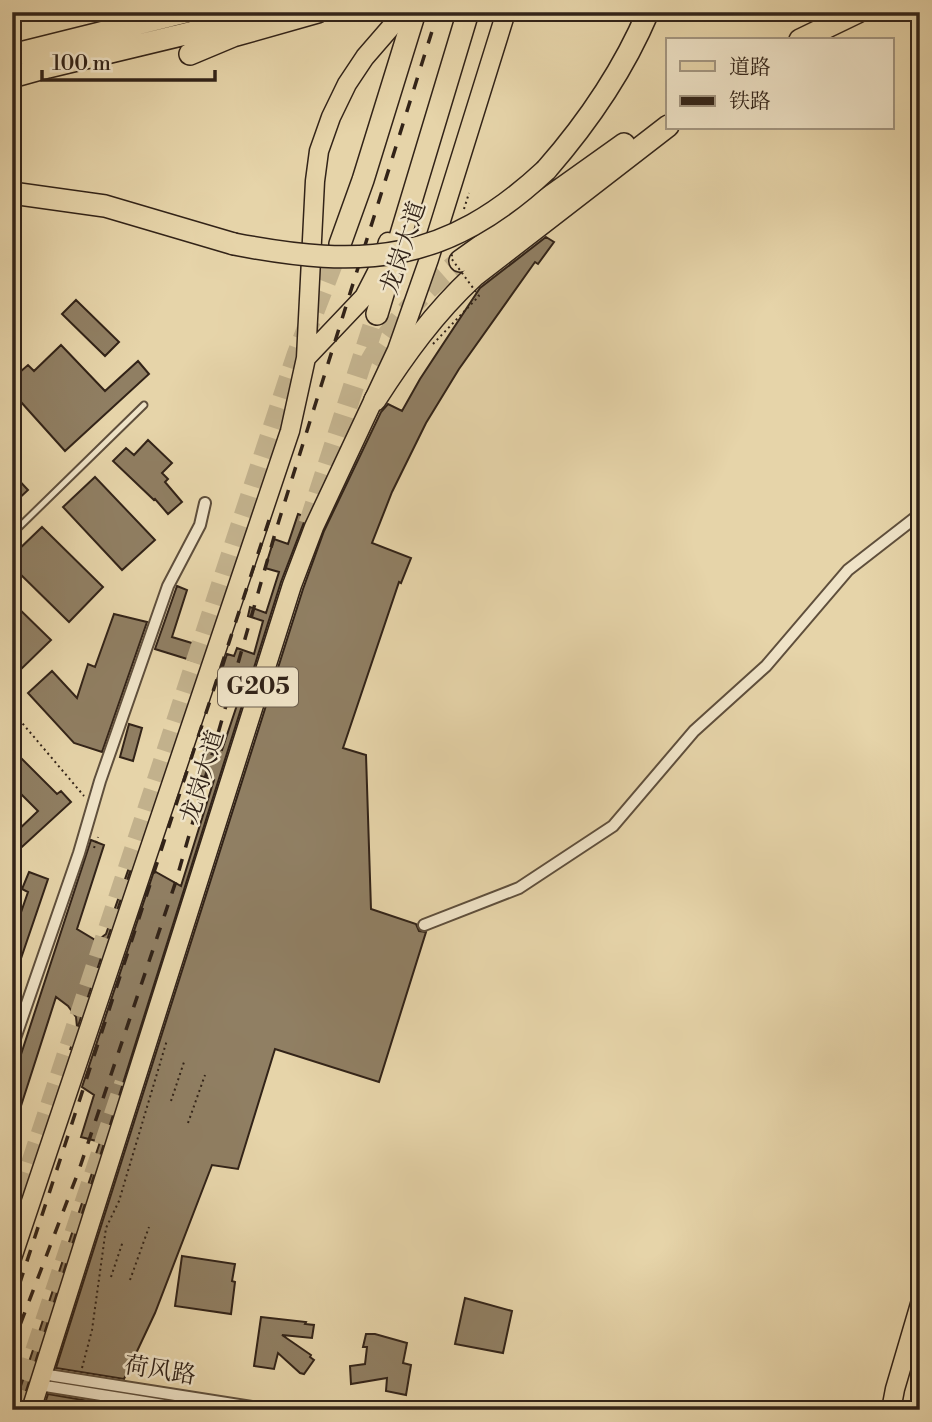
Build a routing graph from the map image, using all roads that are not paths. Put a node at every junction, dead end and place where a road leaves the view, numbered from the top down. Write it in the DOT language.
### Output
graph roads {
  1 [pos="277,12"];
  2 [pos="318,12"];
  3 [pos="404,12"];
  4 [pos="415,12"];
  5 [pos="461,12"];
  6 [pos="468,12"];
  7 [pos="506,12"];
  8 [pos="648,12"];
  9 [pos="858,12"];
  10 [pos="188,36"];
  11 [pos="804,38"];
  12 [pos="12,55"];
  13 [pos="12,77"];
  14 [pos="666,119"];
  15 [pos="666,128"];
  16 [pos="12,192"];
  17 [pos="340,244"];
  18 [pos="457,253"];
  19 [pos="377,314"];
  20 [pos="306,358"];
  21 [pos="375,400"];
  22 [pos="144,405"];
  23 [pos="205,503"];
  24 [pos="920,514"];
  25 [pos="12,534"];
  26 [pos="424,925"];
  27 [pos="12,1047"];
  28 [pos="12,1258"];
  29 [pos="920,1304"];
  30 [pos="40,1380"];
  31 [pos="84,1386"];
  32 [pos="31,1410"];
  33 [pos="195,1410"];
  34 [pos="271,1410"];
  35 [pos="891,1410"];
  1 -- 10 [label="highway"];
  2 -- 10 [label="highway"];
  3 -- 20 [label="main road, 龙岗大道 / G205"];
  4 -- 17 [label="highway"];
  5 -- 20 [label="main road"];
  6 -- 19 [label="highway, 龙岗大道"];
  7 -- 21 [label="main road, 龙岗大道 / G205"];
  8 -- 16 [label="highway, bridge"];
  9 -- 11 [label="highway"];
  10 -- 12 [label="highway"];
  10 -- 13 [label="highway"];
  14 -- 18 [label="highway"];
  15 -- 21 [label="highway"];
  20 -- 28 [label="main road, 龙岗大道 / G205"];
  21 -- 30 [label="main road, 龙岗大道 / G205"];
  22 -- 25 [label="lane"];
  23 -- 27 [label="street"];
  24 -- 26 [label="street"];
  29 -- 35 [label="main road"];
  30 -- 31 [label="street, 荷风路"];
  30 -- 32 [label="main road, 龙岗大道 / G205"];
  31 -- 33 [label="street, 荷风路"];
  31 -- 34 [label="street, 荷风路"];
}
